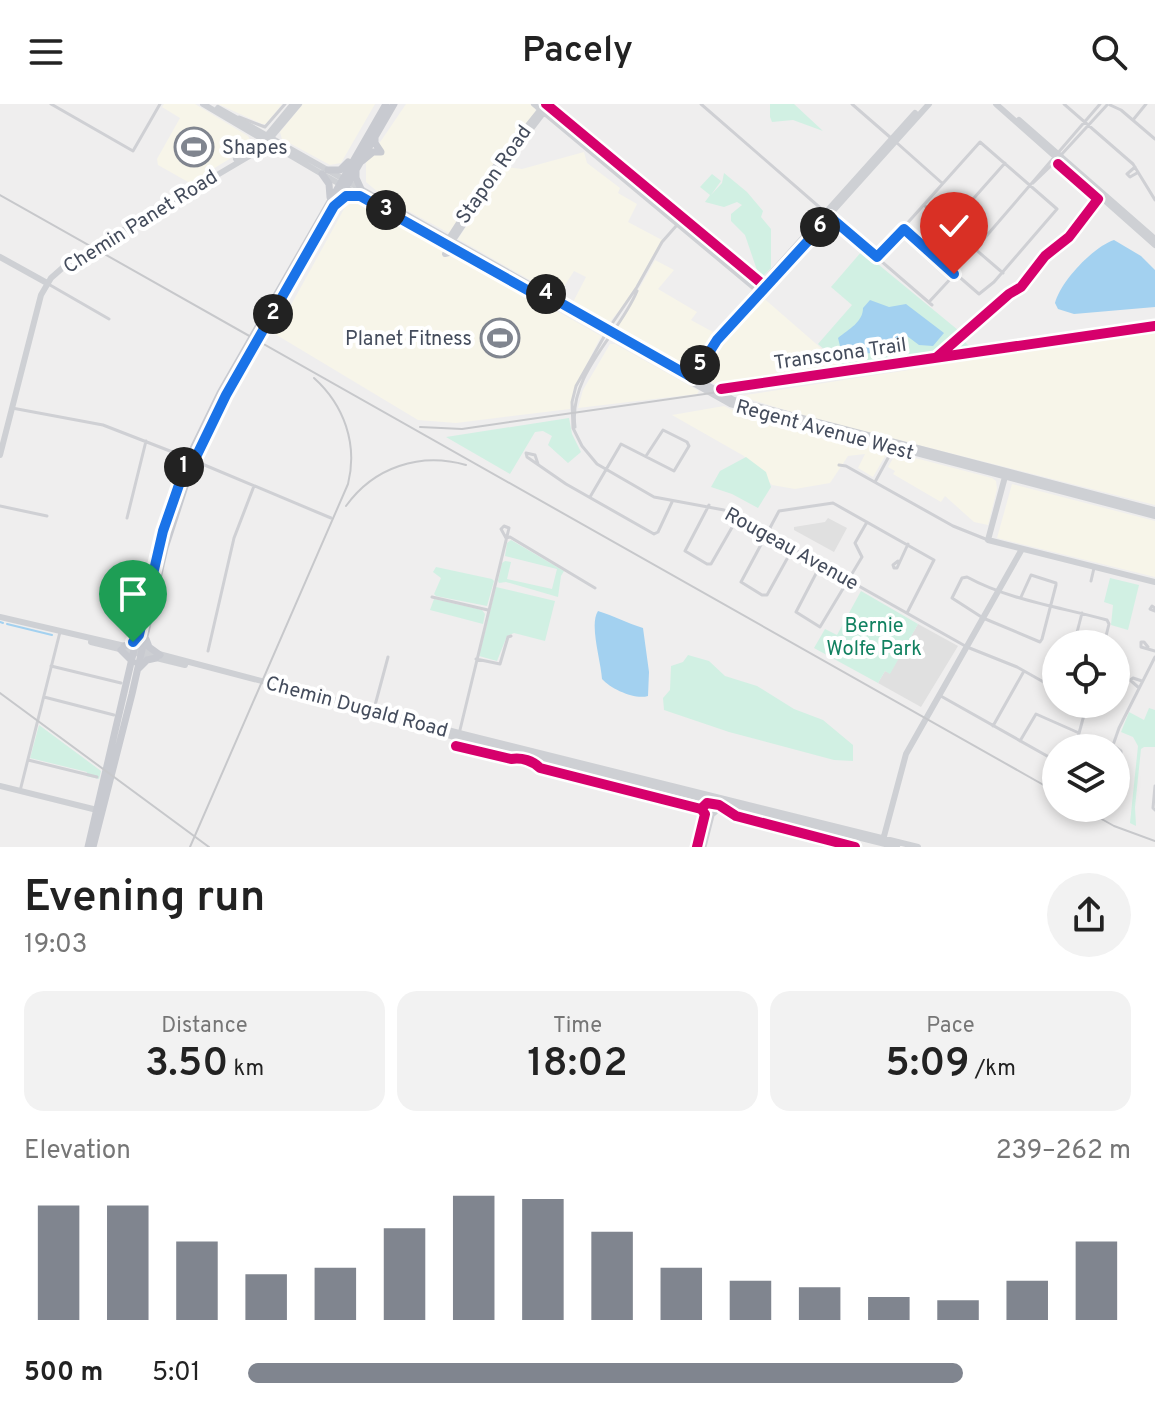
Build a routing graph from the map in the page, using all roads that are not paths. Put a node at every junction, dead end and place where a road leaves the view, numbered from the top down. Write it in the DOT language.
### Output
graph roads {
  1 [pos="51,104"];
  2 [pos="160,104"];
  3 [pos="203,104"];
  4 [pos="211,104"];
  5 [pos="285,104"];
  6 [pos="296,104"];
  7 [pos="386,104"];
  8 [pos="394,104"];
  9 [pos="701,104"];
  10 [pos="852,104"];
  11 [pos="926,104"];
  12 [pos="998,104"];
  13 [pos="1064,104"];
  14 [pos="1108,104"];
  15 [pos="1146,104"];
  16 [pos="540,108"];
  17 [pos="281,114"];
  18 [pos="234,120"];
  19 [pos="1133,120"];
  20 [pos="1086,124"];
  21 [pos="278,127"];
  22 [pos="244,128"];
  23 [pos="256,128"];
  24 [pos="375,133"];
  25 [pos="267,139"];
  26 [pos="1155,139"];
  27 [pos="894,140"];
  28 [pos="280,147"];
  29 [pos="251,150"];
  30 [pos="355,155"];
  31 [pos="1057,156"];
  32 [pos="244,159"];
  33 [pos="235,162"];
  34 [pos="1005,163"];
  35 [pos="356,166"];
  36 [pos="325,172"];
  37 [pos="343,183"];
  38 [pos="942,183"];
  39 [pos="1032,184"];
  40 [pos="1155,189"];
  41 [pos="361,192"];
  42 [pos="1150,192"];
  43 [pos="1154,198"];
  44 [pos="331,204"];
  45 [pos="924,205"];
  46 [pos="828,215"];
  47 [pos="677,222"];
  48 [pos="950,225"];
  49 [pos="904,229"];
  50 [pos="449,242"];
  51 [pos="1155,242"];
  52 [pos="976,248"];
  53 [pos="457,251"];
  54 [pos="445,254"];
  55 [pos="0,257"];
  56 [pos="877,257"];
  57 [pos="1003,273"];
  58 [pos="954,274"];
  59 [pos="47,283"];
  60 [pos="530,288"];
  61 [pos="760,290"];
  62 [pos="109,319"];
  63 [pos="609,333"];
  64 [pos="690,379"];
  65 [pos="12,408"];
  66 [pos="778,416"];
  67 [pos="843,429"];
  68 [pos="836,434"];
  69 [pos="146,441"];
  70 [pos="894,446"];
  71 [pos="0,455"];
  72 [pos="646,456"];
  73 [pos="191,460"];
  74 [pos="538,464"];
  75 [pos="839,465"];
  76 [pos="605,470"];
  77 [pos="991,473"];
  78 [pos="1006,474"];
  79 [pos="875,482"];
  80 [pos="254,486"];
  81 [pos="1002,489"];
  82 [pos="590,497"];
  83 [pos="672,502"];
  84 [pos="709,505"];
  85 [pos="0,506"];
  86 [pos="1155,510"];
  87 [pos="47,516"];
  88 [pos="1155,516"];
  89 [pos="738,517"];
  90 [pos="127,518"];
  91 [pos="331,518"];
  92 [pos="867,522"];
  93 [pos="766,533"];
  94 [pos="988,540"];
  95 [pos="908,544"];
  96 [pos="793,548"];
  97 [pos="1022,549"];
  98 [pos="898,561"];
  99 [pos="822,564"];
  100 [pos="1094,568"];
  101 [pos="849,580"];
  102 [pos="1091,581"];
  103 [pos="1155,582"];
  104 [pos="595,588"];
  105 [pos="999,591"];
  106 [pos="432,597"];
  107 [pos="1021,597"];
  108 [pos="1051,605"];
  109 [pos="488,610"];
  110 [pos="907,613"];
  111 [pos="1082,613"];
  112 [pos="0,617"];
  113 [pos="983,618"];
  114 [pos="1078,630"];
  115 [pos="1106,630"];
  116 [pos="60,632"];
  117 [pos="142,634"];
  118 [pos="511,636"];
  119 [pos="967,647"];
  120 [pos="1148,647"];
  121 [pos="123,648"];
  122 [pos="208,651"];
  123 [pos="138,652"];
  124 [pos="1155,654"];
  125 [pos="158,656"];
  126 [pos="388,657"];
  127 [pos="476,659"];
  128 [pos="500,664"];
  129 [pos="509,664"];
  130 [pos="51,666"];
  131 [pos="135,666"];
  132 [pos="1024,671"];
  133 [pos="1042,681"];
  134 [pos="1142,681"];
  135 [pos="121,683"];
  136 [pos="264,683"];
  137 [pos="1139,687"];
  138 [pos="939,695"];
  139 [pos="44,697"];
  140 [pos="374,709"];
  141 [pos="114,715"];
  142 [pos="1083,718"];
  143 [pos="993,726"];
  144 [pos="1079,733"];
  145 [pos="1118,734"];
  146 [pos="458,736"];
  147 [pos="1020,741"];
  148 [pos="1042,753"];
  149 [pos="28,760"];
  150 [pos="97,777"];
  151 [pos="0,786"];
  152 [pos="1155,786"];
  153 [pos="20,791"];
  154 [pos="695,797"];
  155 [pos="715,799"];
  156 [pos="727,805"];
  157 [pos="1155,810"];
  158 [pos="99,811"];
  159 [pos="712,813"];
  160 [pos="885,826"];
  161 [pos="867,837"];
  162 [pos="885,844"];
  163 [pos="90,847"];
  164 [pos="702,847"];
  165 [pos="918,847"];
  1 -- 2 [label="street"];
  3 -- 18 [label="main road"];
  4 -- 18 [label="main road"];
  5 -- 17 [label="street"];
  6 -- 17 [label="main road"];
  6 -- 21 [label="main road"];
  7 -- 30 [label="main road"];
  8 -- 24 [label="main road"];
  9 -- 46 [label="street"];
  10 -- 27 [label="street"];
  11 -- 27 [label="main road"];
  12 -- 31 [label="main road"];
  13 -- 20 [label="street"];
  14 -- 19 [label="street"];
  14 -- 20 [label="street"];
  15 -- 19 [label="street"];
  16 -- 47 [label="main road"];
  16 -- 50 [label="main road, Stapon Road"];
  17 -- 21 [label="main road"];
  17 -- 23 [label="street"];
  18 -- 22 [label="main road"];
  18 -- 23 [label="main road"];
  19 -- 26 [label="street"];
  20 -- 31 [label="street"];
  20 -- 42 [label="street"];
  21 -- 23 [label="main road"];
  21 -- 25 [label="main road"];
  21 -- 28 [label="main road"];
  22 -- 25 [label="main road"];
  22 -- 29 [label="main road"];
  23 -- 25 [label="main road"];
  24 -- 35 [label="main road"];
  24 -- 35 [label="main road"];
  25 -- 28 [label="main road, Regent Avenue West"];
  25 -- 29 [label="main road, Chemin Panet Road"];
  25 -- 32 [label="main road, Chemin Panet Road"];
  27 -- 38 [label="street"];
  27 -- 46 [label="main road"];
  28 -- 32 [label="main road"];
  28 -- 36 [label="main road, Regent Avenue West"];
  29 -- 33 [label="main road, Chemin Panet Road"];
  30 -- 36 [label="main road"];
  30 -- 37 [label="main road"];
  31 -- 39 [label="street"];
  31 -- 51 [label="main road"];
  32 -- 33 [label="main road, Chemin Panet Road"];
  33 -- 59 [label="main road, Chemin Panet Road"];
  34 -- 38 [label="street"];
  34 -- 39 [label="street"];
  34 -- 48 [label="street"];
  35 -- 37 [label="main road"];
  35 -- 41 [label="main road"];
  36 -- 37 [label="main road, Regent Avenue West"];
  36 -- 44 [label="main road"];
  37 -- 41 [label="main road, Regent Avenue West"];
  37 -- 44 [label="main road"];
  38 -- 45 [label="street"];
  39 -- 52 [label="street"];
  39 -- 57 [label="street"];
  40 -- 42 [label="street"];
  41 -- 44 [label="main road"];
  41 -- 50 [label="main road, Regent Avenue West"];
  42 -- 43 [label="street"];
  44 -- 73 [label="main road"];
  45 -- 48 [label="street"];
  45 -- 49 [label="street"];
  46 -- 56 [label="street"];
  46 -- 61 [label="main road"];
  47 -- 61 [label="main road"];
  47 -- 63 [label="street, Rougeau Avenue"];
  48 -- 52 [label="street"];
  49 -- 56 [label="street"];
  49 -- 58 [label="street"];
  50 -- 53 [label="main road, Regent Avenue West"];
  50 -- 60 [label="main road, Regent Avenue West"];
  52 -- 57 [label="street"];
  53 -- 54 [label="main road"];
  53 -- 60 [label="main road, Regent Avenue West"];
  55 -- 59 [label="main road"];
  56 -- 58 [label="street"];
  57 -- 58 [label="street"];
  59 -- 62 [label="street"];
  59 -- 65 [label="main road, Chemin Panet Road"];
  60 -- 63 [label="main road, Regent Avenue West"];
  61 -- 64 [label="main road"];
  63 -- 64 [label="main road, Regent Avenue West"];
  63 -- 76 [label="street, Rougeau Avenue"];
  64 -- 66 [label="main road, Regent Avenue West"];
  65 -- 69 [label="street"];
  65 -- 71 [label="main road, Chemin Panet Road"];
  66 -- 67 [label="main road, Regent Avenue West"];
  66 -- 68 [label="main road, Regent Avenue West"];
  67 -- 68 [label="main road"];
  67 -- 70 [label="main road, Regent Avenue West"];
  68 -- 70 [label="main road, Regent Avenue West"];
  69 -- 73 [label="street"];
  69 -- 90 [label="street"];
  70 -- 77 [label="main road, Regent Avenue West"];
  70 -- 78 [label="main road, Regent Avenue West"];
  70 -- 79 [label="street"];
  72 -- 72 [label="street"];
  72 -- 76 [label="street"];
  73 -- 80 [label="street"];
  73 -- 117 [label="main road"];
  74 -- 82 [label="street"];
  75 -- 79 [label="street"];
  76 -- 82 [label="street"];
  76 -- 83 [label="street, Rougeau Avenue"];
  77 -- 78 [label="main road, Regent Avenue West"];
  77 -- 81 [label="main road"];
  78 -- 81 [label="main road"];
  78 -- 86 [label="main road, Regent Avenue West"];
  78 -- 88 [label="main road, Regent Avenue West"];
  79 -- 94 [label="street"];
  80 -- 91 [label="street"];
  80 -- 122 [label="street"];
  81 -- 94 [label="main road"];
  82 -- 83 [label="street"];
  83 -- 84 [label="street, Rougeau Avenue"];
  84 -- 89 [label="street, Rougeau Avenue"];
  84 -- 89 [label="street"];
  85 -- 87 [label="street"];
  89 -- 93 [label="street, Rougeau Avenue"];
  92 -- 93 [label="street"];
  92 -- 95 [label="street"];
  92 -- 101 [label="street"];
  93 -- 96 [label="street, Rougeau Avenue"];
  93 -- 96 [label="street"];
  94 -- 97 [label="main road"];
  95 -- 98 [label="street"];
  95 -- 110 [label="street"];
  96 -- 99 [label="street, Rougeau Avenue"];
  97 -- 100 [label="main road"];
  97 -- 105 [label="main road"];
  99 -- 101 [label="street, Rougeau Avenue"];
  99 -- 101 [label="street"];
  100 -- 102 [label="street"];
  100 -- 103 [label="main road"];
  101 -- 110 [label="street, Rougeau Avenue"];
  104 -- 109 [label="street"];
  105 -- 107 [label="street"];
  105 -- 113 [label="main road"];
  105 -- 113 [label="street"];
  106 -- 109 [label="street"];
  107 -- 108 [label="street"];
  107 -- 108 [label="street"];
  108 -- 111 [label="street"];
  108 -- 113 [label="street"];
  109 -- 127 [label="street"];
  110 -- 119 [label="street, Rougeau Avenue"];
  111 -- 114 [label="street"];
  111 -- 115 [label="street"];
  112 -- 116 [label="main road, Chemin Dugald Road"];
  113 -- 119 [label="main road"];
  116 -- 121 [label="main road, Chemin Dugald Road"];
  116 -- 130 [label="street"];
  117 -- 121 [label="main road"];
  117 -- 123 [label="main road"];
  117 -- 125 [label="main road"];
  118 -- 128 [label="street"];
  119 -- 132 [label="street, Rougeau Avenue"];
  119 -- 138 [label="main road"];
  120 -- 124 [label="street"];
  121 -- 123 [label="main road, Chemin Dugald Road"];
  121 -- 131 [label="main road"];
  123 -- 125 [label="main road, Chemin Dugald Road"];
  123 -- 131 [label="main road"];
  124 -- 134 [label="street"];
  125 -- 131 [label="main road"];
  125 -- 136 [label="main road, Chemin Dugald Road"];
  126 -- 140 [label="street"];
  127 -- 128 [label="street"];
  127 -- 146 [label="street"];
  128 -- 129 [label="street"];
  130 -- 135 [label="street"];
  130 -- 139 [label="street"];
  131 -- 158 [label="main road"];
  132 -- 133 [label="street, Rougeau Avenue"];
  132 -- 143 [label="street"];
  134 -- 137 [label="street"];
  134 -- 137 [label="street"];
  136 -- 140 [label="main road, Chemin Dugald Road"];
  136 -- 146 [label="main road, Chemin Dugald Road"];
  137 -- 145 [label="street"];
  138 -- 143 [label="street"];
  138 -- 160 [label="main road"];
  139 -- 141 [label="street"];
  139 -- 149 [label="street"];
  140 -- 146 [label="main road, Chemin Dugald Road"];
  142 -- 144 [label="street"];
  143 -- 147 [label="street"];
  144 -- 147 [label="street"];
  146 -- 154 [label="main road, Chemin Dugald Road"];
  146 -- 155 [label="main road, Chemin Dugald Road"];
  147 -- 148 [label="street"];
  149 -- 150 [label="street"];
  149 -- 153 [label="street"];
  151 -- 153 [label="main road"];
  152 -- 157 [label="street"];
  153 -- 158 [label="main road"];
  154 -- 155 [label="main road, Chemin Dugald Road"];
  154 -- 159 [label="main road"];
  155 -- 156 [label="main road, Chemin Dugald Road"];
  155 -- 159 [label="street"];
  155 -- 161 [label="main road, Chemin Dugald Road"];
  156 -- 159 [label="main road"];
  156 -- 161 [label="main road, Chemin Dugald Road"];
  158 -- 163 [label="main road"];
  159 -- 164 [label="street"];
  160 -- 161 [label="main road"];
  160 -- 162 [label="main road"];
  160 -- 162 [label="main road"];
  161 -- 162 [label="main road"];
  162 -- 165 [label="main road"];
}
